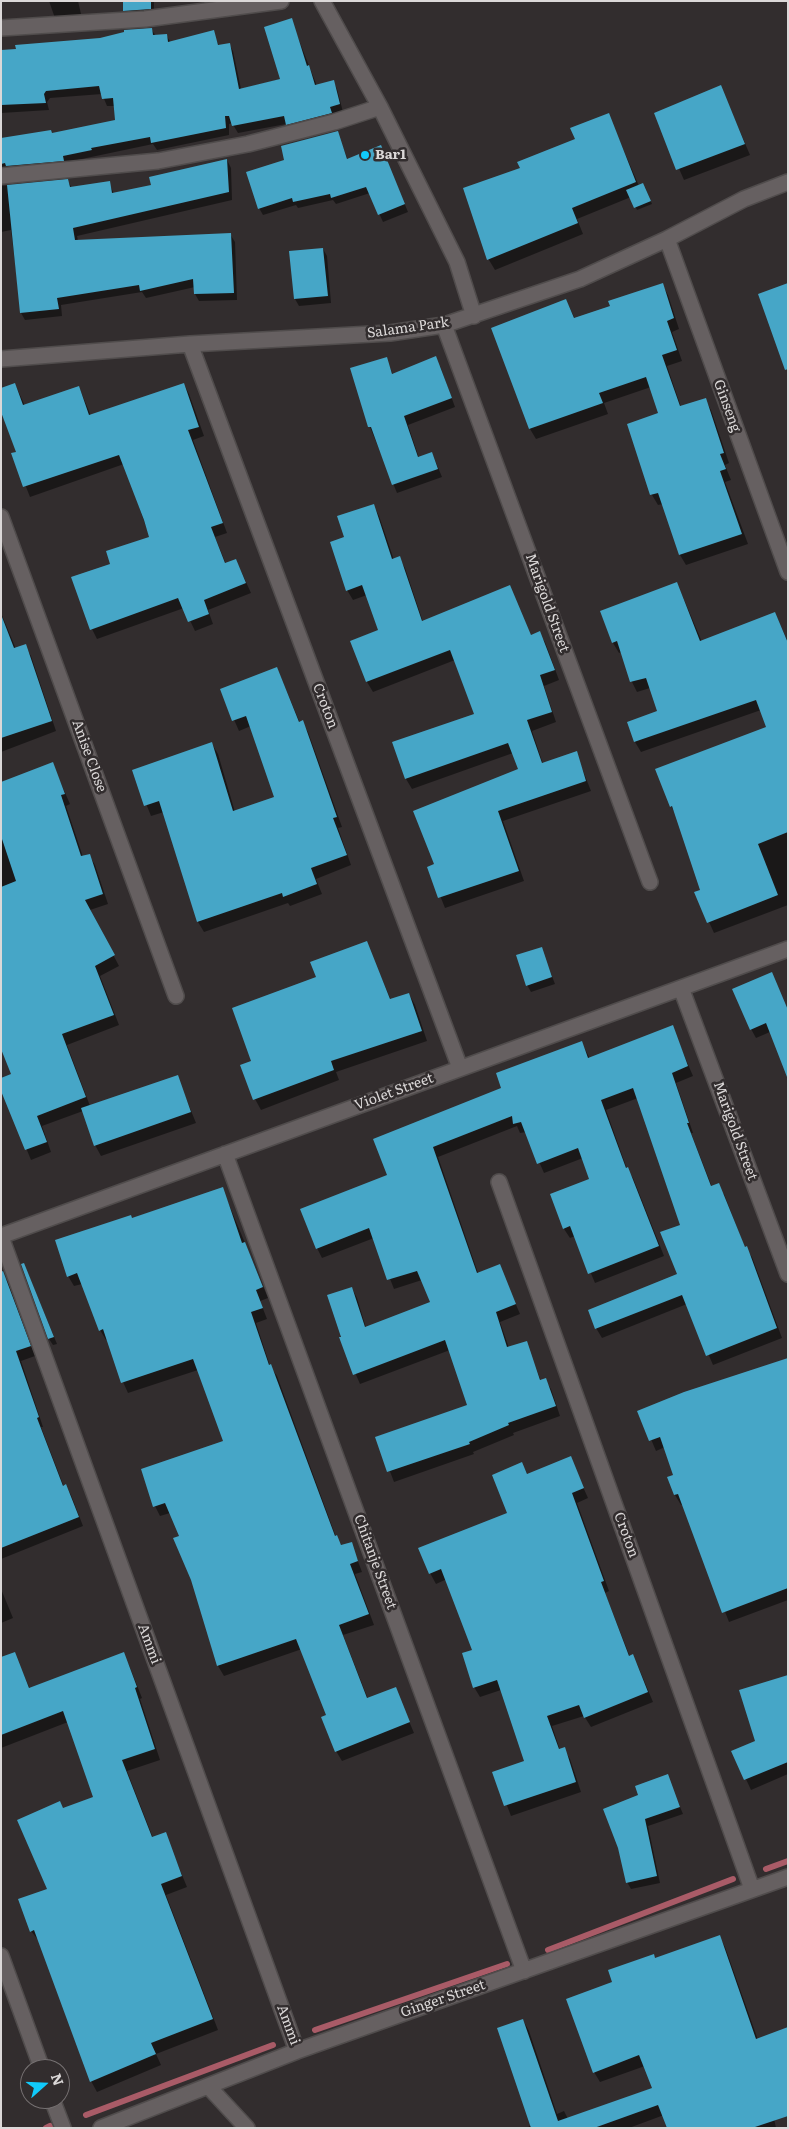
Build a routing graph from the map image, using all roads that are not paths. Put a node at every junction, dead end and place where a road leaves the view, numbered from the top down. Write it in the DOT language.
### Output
graph roads {
  1 [pos="322,1"];
  2 [pos="276,2"];
  3 [pos="1,28"];
  4 [pos="380,107"];
  5 [pos="1,176"];
  6 [pos="788,182"];
  7 [pos="667,239"];
  8 [pos="474,316"];
  9 [pos="444,325"];
  10 [pos="190,344"];
  11 [pos="1,359"];
  12 [pos="1,517"];
  13 [pos="788,572"];
  14 [pos="650,882"];
  15 [pos="788,950"];
  16 [pos="681,988"];
  17 [pos="176,996"];
  18 [pos="460,1068"];
  19 [pos="225,1154"];
  20 [pos="499,1182"];
  21 [pos="1,1237"];
  22 [pos="788,1274"];
  23 [pos="788,1877"];
  24 [pos="752,1889"];
  25 [pos="1,1956"];
  26 [pos="524,1971"];
  27 [pos="297,2051"];
  28 [pos="38,2059"];
  29 [pos="209,2087"];
  30 [pos="56,2109"];
  31 [pos="63,2128"];
  32 [pos="101,2128"];
  33 [pos="247,2128"];
  1 -- 4 [label="street"];
  2 -- 3 [label="street"];
  4 -- 5 [label="street"];
  4 -- 8 [label="street"];
  6 -- 7 [label="street, Salama Park"];
  7 -- 8 [label="street, Salama Park"];
  7 -- 13 [label="street, Ginseng"];
  8 -- 9 [label="street, Salama Park"];
  9 -- 10 [label="street, Salama Park"];
  9 -- 14 [label="street, Marigold Street"];
  10 -- 11 [label="street, Salama Park"];
  10 -- 18 [label="street, Croton"];
  12 -- 17 [label="street, Anise Close"];
  15 -- 16 [label="street, Violet Street"];
  16 -- 18 [label="street, Violet Street"];
  16 -- 22 [label="street, Marigold Street"];
  18 -- 19 [label="street, Violet Street"];
  19 -- 21 [label="street, Violet Street"];
  19 -- 26 [label="street, Chitanje Street"];
  20 -- 24 [label="street, Croton"];
  21 -- 27 [label="street, Ammi"];
  23 -- 24 [label="street, Ginger Street"];
  24 -- 26 [label="street, Ginger Street"];
  25 -- 28 [label="street"];
  26 -- 27 [label="street, Ginger Street"];
  27 -- 29 [label="street, Ginger Street"];
  29 -- 32 [label="street, Ginger Street"];
  29 -- 33 [label="street"];
  30 -- 31 [label="street"];
}
